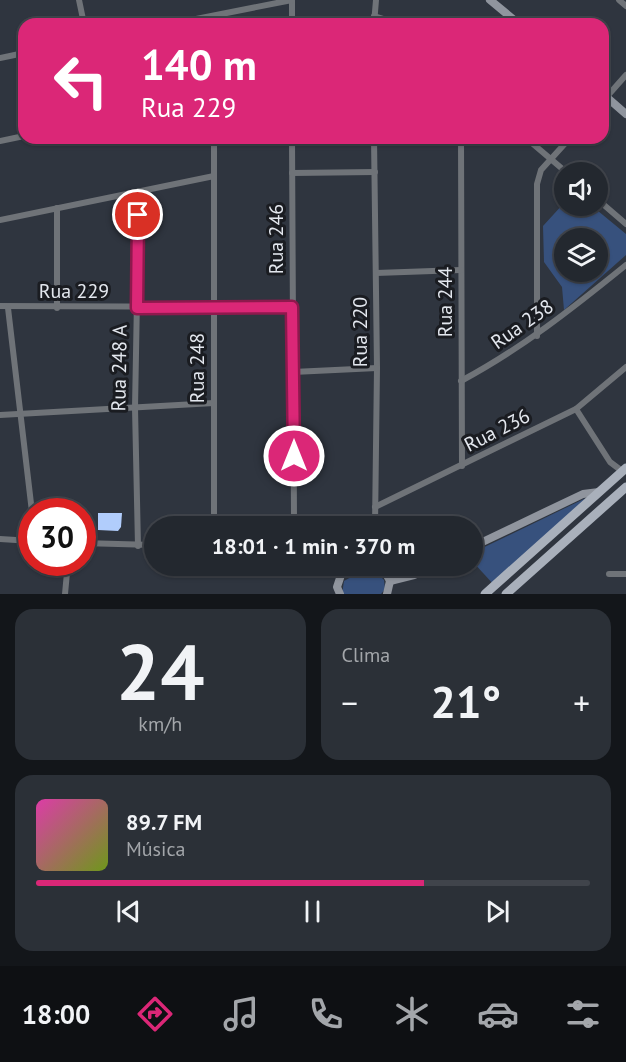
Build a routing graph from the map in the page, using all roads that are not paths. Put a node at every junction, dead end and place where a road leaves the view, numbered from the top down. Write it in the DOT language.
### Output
graph roads {
  1 [pos="79,0"];
  2 [pos="292,0"];
  3 [pos="490,0"];
  4 [pos="619,0"];
  5 [pos="374,2"];
  6 [pos="626,6"];
  7 [pos="374,16"];
  8 [pos="83,18"];
  9 [pos="201,18"];
  10 [pos="292,18"];
  11 [pos="380,18"];
  12 [pos="512,18"];
  13 [pos="18,54"];
  14 [pos="0,58"];
  15 [pos="626,75"];
  16 [pos="609,93"];
  17 [pos="609,102"];
  18 [pos="626,114"];
  19 [pos="18,137"];
  20 [pos="0,141"];
  21 [pos="214,144"];
  22 [pos="292,144"];
  23 [pos="375,144"];
  24 [pos="461,144"];
  25 [pos="533,144"];
  26 [pos="565,144"];
  27 [pos="551,159"];
  28 [pos="554,162"];
  29 [pos="292,172"];
  30 [pos="375,172"];
  31 [pos="214,176"];
  32 [pos="139,191"];
  33 [pos="57,208"];
  34 [pos="608,208"];
  35 [pos="0,220"];
  36 [pos="626,224"];
  37 [pos="626,266"];
  38 [pos="461,270"];
  39 [pos="376,273"];
  40 [pos="0,306"];
  41 [pos="214,307"];
  42 [pos="292,307"];
  43 [pos="8,308"];
  44 [pos="57,308"];
  45 [pos="137,308"];
  46 [pos="537,336"];
  47 [pos="626,367"];
  48 [pos="377,368"];
  49 [pos="293,372"];
  50 [pos="461,381"];
  51 [pos="214,404"];
  52 [pos="135,408"];
  53 [pos="576,409"];
  54 [pos="20,414"];
  55 [pos="0,415"];
  56 [pos="462,466"];
  57 [pos="624,469"];
  58 [pos="626,488"];
  59 [pos="599,492"];
  60 [pos="30,498"];
  61 [pos="375,507"];
  62 [pos="214,516"];
  63 [pos="294,516"];
  64 [pos="375,516"];
  65 [pos="0,539"];
  66 [pos="18,540"];
  67 [pos="483,542"];
  68 [pos="96,544"];
  69 [pos="138,546"];
  70 [pos="144,546"];
  71 [pos="609,574"];
  72 [pos="626,574"];
  73 [pos="67,576"];
  74 [pos="341,576"];
  75 [pos="387,576"];
  76 [pos="410,576"];
  77 [pos="390,581"];
  78 [pos="65,594"];
  79 [pos="340,594"];
  80 [pos="387,594"];
  81 [pos="485,594"];
  82 [pos="507,594"];
  1 -- 8 [label="street"];
  2 -- 9 [label="street"];
  2 -- 10 [label="street"];
  3 -- 12 [label="street"];
  4 -- 6 [label="street"];
  5 -- 7 [label="street"];
  7 -- 11 [label="street"];
  13 -- 14 [label="street"];
  15 -- 16 [label="street"];
  17 -- 18 [label="street"];
  19 -- 20 [label="street"];
  21 -- 31 [label="street, Rua 248"];
  22 -- 29 [label="street, Rua 246"];
  23 -- 30 [label="street, Rua 220"];
  24 -- 38 [label="street, Rua 244"];
  25 -- 27 [label="street"];
  26 -- 27 [label="street"];
  27 -- 28 [label="street"];
  27 -- 46 [label="street"];
  29 -- 30 [label="street"];
  29 -- 42 [label="street, Rua 246"];
  30 -- 39 [label="street, Rua 220"];
  31 -- 32 [label="street"];
  31 -- 41 [label="street, Rua 248"];
  32 -- 33 [label="street"];
  32 -- 45 [label="street, Rua 248 A"];
  33 -- 35 [label="street"];
  33 -- 44 [label="street"];
  34 -- 36 [label="street"];
  37 -- 46 [label="street, Rua 238"];
  38 -- 39 [label="street"];
  38 -- 50 [label="street, Rua 244"];
  39 -- 48 [label="street, Rua 220"];
  40 -- 43 [label="street, Rua 229"];
  41 -- 42 [label="street, Rua 229"];
  41 -- 45 [label="street, Rua 229"];
  41 -- 51 [label="street, Rua 248"];
  42 -- 49 [label="street, Rua 246"];
  43 -- 44 [label="street, Rua 229"];
  43 -- 54 [label="street"];
  44 -- 45 [label="street, Rua 229"];
  45 -- 52 [label="street, Rua 248 A"];
  46 -- 50 [label="street, Rua 238"];
  47 -- 53 [label="street, Rua 236"];
  48 -- 49 [label="street"];
  48 -- 61 [label="street, Rua 220"];
  49 -- 63 [label="street, Rua 246"];
  50 -- 56 [label="street, Rua 244"];
  51 -- 52 [label="street"];
  51 -- 62 [label="street, Rua 248"];
  52 -- 54 [label="street"];
  52 -- 69 [label="street, Rua 248 A"];
  53 -- 56 [label="street, Rua 236"];
  53 -- 57 [label="street"];
  54 -- 55 [label="street"];
  54 -- 60 [label="street"];
  56 -- 61 [label="street, Rua 236"];
  57 -- 59 [label="main road"];
  58 -- 82 [label="main road"];
  59 -- 67 [label="street"];
  59 -- 81 [label="main road"];
  61 -- 64 [label="street, Rua 220"];
  65 -- 66 [label="street"];
  68 -- 69 [label="street"];
  69 -- 70 [label="street"];
  71 -- 72 [label="street"];
  73 -- 78 [label="street"];
  74 -- 79 [label="street"];
  75 -- 77 [label="street"];
  76 -- 77 [label="street"];
  77 -- 80 [label="street"];
}
